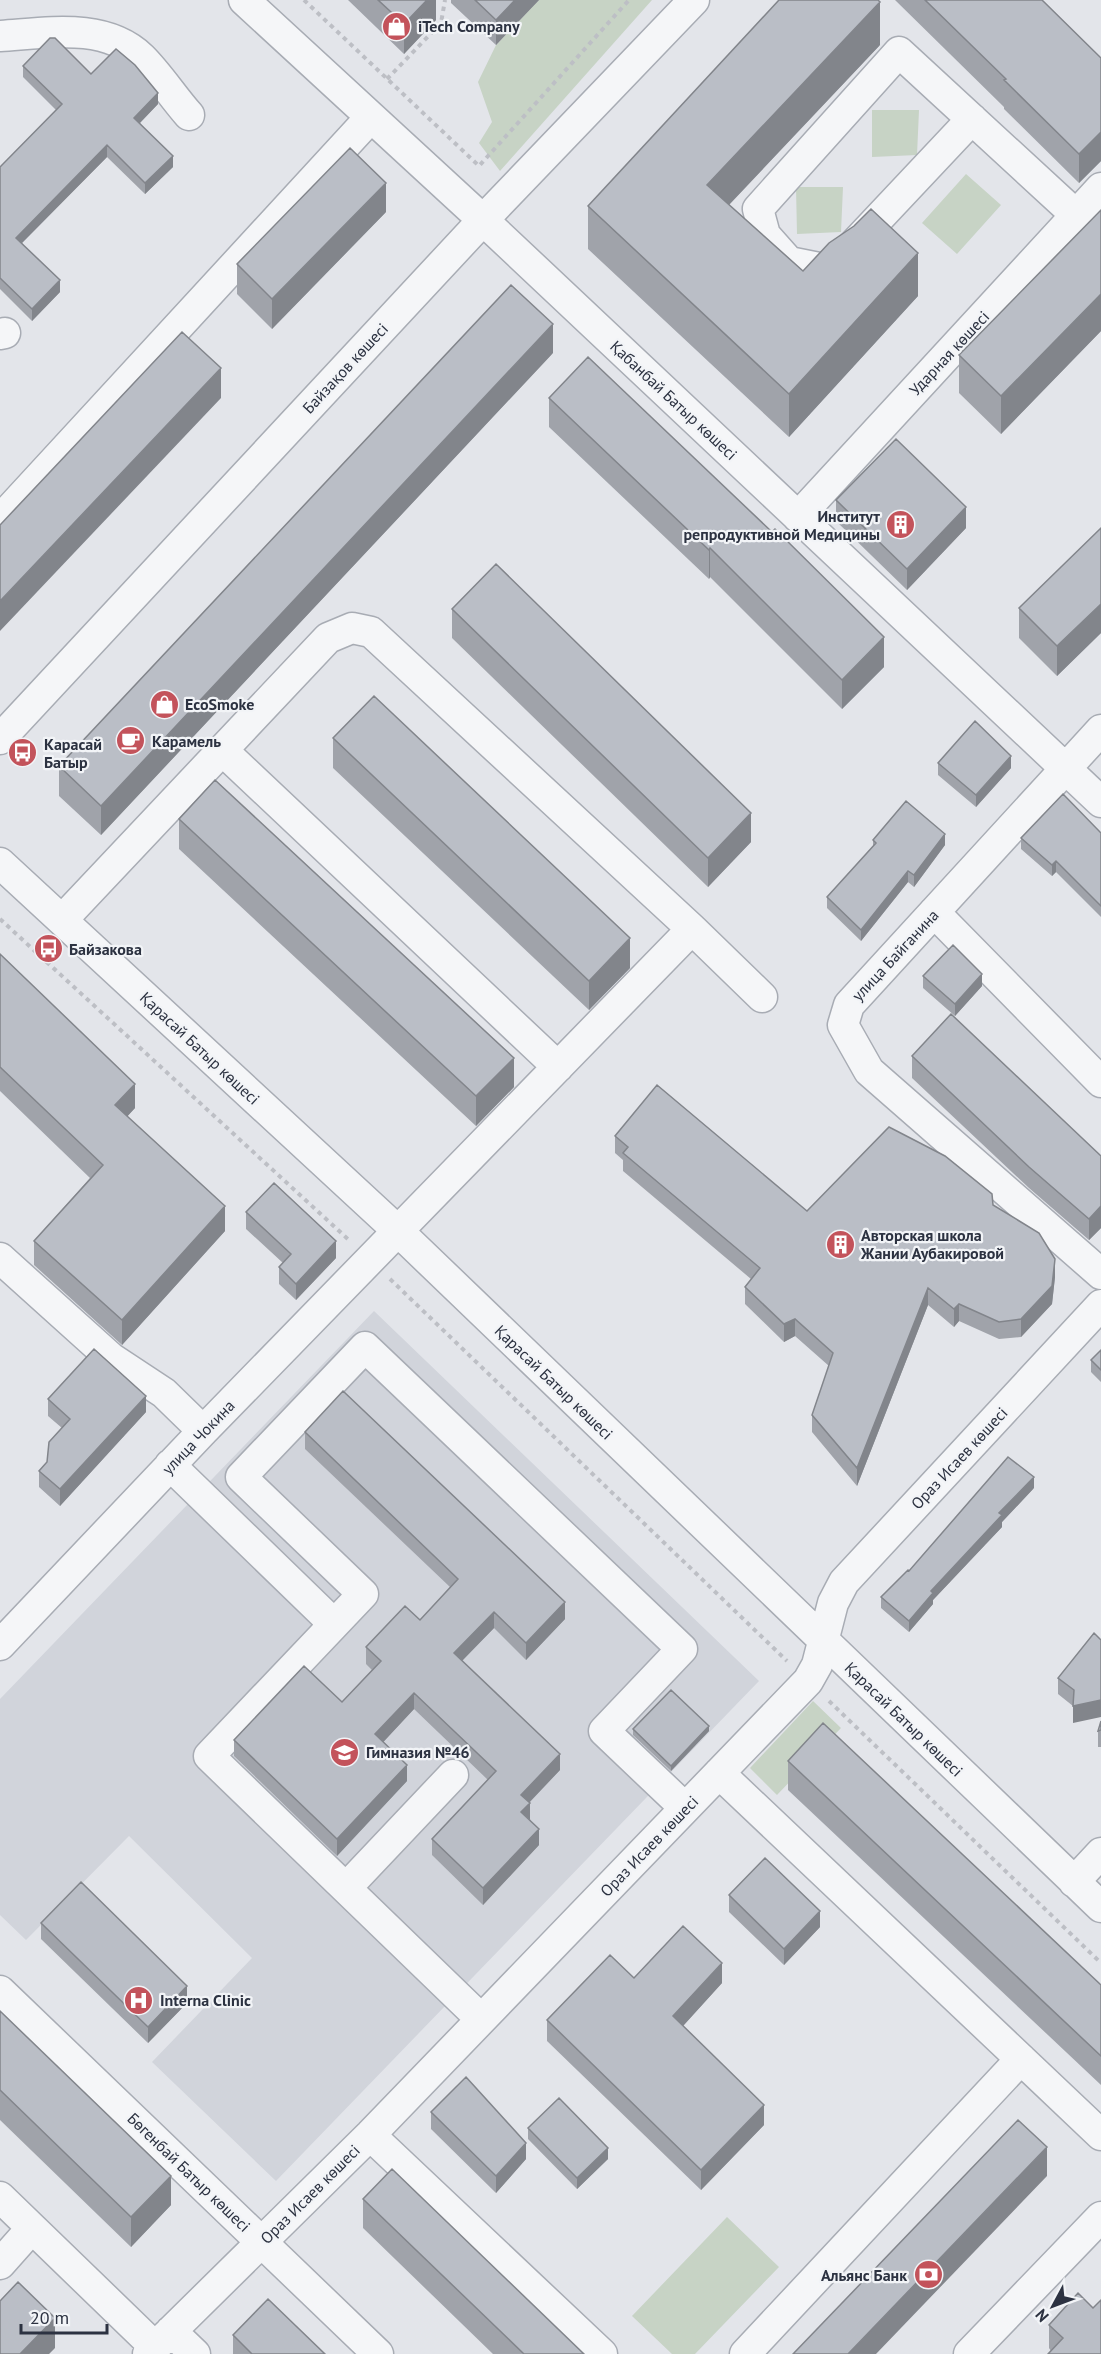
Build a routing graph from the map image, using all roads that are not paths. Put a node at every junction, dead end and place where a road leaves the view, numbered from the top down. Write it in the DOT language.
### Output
graph roads {
  1 [pos="244,0"];
  2 [pos="694,0"];
  3 [pos="0,36"];
  4 [pos="0,46"];
  5 [pos="0,52"];
  6 [pos="189,115"];
  7 [pos="371,117"];
  8 [pos="972,119"];
  9 [pos="1101,188"];
  10 [pos="1076,215"];
  11 [pos="483,220"];
  12 [pos="798,517"];
  13 [pos="0,520"];
  14 [pos="1101,730"];
  15 [pos="0,739"];
  16 [pos="222,750"];
  17 [pos="1065,768"];
  18 [pos="1101,802"];
  19 [pos="0,863"];
  20 [pos="934,912"];
  21 [pos="62,920"];
  22 [pos="692,929"];
  23 [pos="762,997"];
  24 [pos="558,1067"];
  25 [pos="1101,1082"];
  26 [pos="398,1231"];
  27 [pos="0,1258"];
  28 [pos="1101,1274"];
  29 [pos="1101,1305"];
  30 [pos="203,1431"];
  31 [pos="170,1465"];
  32 [pos="334,1624"];
  33 [pos="824,1642"];
  34 [pos="0,1645"];
  35 [pos="719,1773"];
  36 [pos="453,1775"];
  37 [pos="685,1808"];
  38 [pos="1101,1853"];
  39 [pos="1074,1882"];
  40 [pos="347,1887"];
  41 [pos="1101,1907"];
  42 [pos="0,1991"];
  43 [pos="482,2019"];
  44 [pos="1021,2059"];
  45 [pos="370,2134"];
  46 [pos="1101,2135"];
  47 [pos="0,2198"];
  48 [pos="1101,2217"];
  49 [pos="32,2228"];
  50 [pos="261,2242"];
  51 [pos="0,2264"];
  52 [pos="158,2344"];
  53 [pos="195,2354"];
  54 [pos="378,2354"];
  55 [pos="602,2354"];
  56 [pos="745,2354"];
  57 [pos="969,2354"];
  1 -- 7 [label="street, Қабанбай Батыр көшесі"];
  2 -- 11 [label="street, Байзақов көшесі"];
  3 -- 6 [label="street"];
  4 -- 5 [label="street"];
  7 -- 11 [label="street, Қабанбай Батыр көшесі"];
  7 -- 13 [label="street"];
  8 -- 8 [label="street"];
  8 -- 10 [label="street"];
  9 -- 10 [label="street, Ударная көшесі"];
  10 -- 12 [label="street, Ударная көшесі"];
  11 -- 12 [label="street, Қабанбай Батыр көшесі"];
  11 -- 15 [label="street, Байзақов көшесі"];
  12 -- 17 [label="street, Қабанбай Батыр көшесі"];
  14 -- 17 [label="street, улица Байганина"];
  16 -- 21 [label="street"];
  16 -- 22 [label="street"];
  16 -- 24 [label="street"];
  17 -- 18 [label="street, Қабанбай Батыр көшесі"];
  17 -- 20 [label="street, улица Байганина"];
  19 -- 21 [label="street, Қарасай Батыр көшесі"];
  20 -- 25 [label="street"];
  20 -- 28 [label="street, улица Байганина"];
  21 -- 26 [label="street, Қарасай Батыр көшесі"];
  22 -- 23 [label="street"];
  22 -- 24 [label="street, улица Чокина"];
  24 -- 26 [label="street, улица Чокина"];
  26 -- 30 [label="street, улица Чокина"];
  26 -- 33 [label="street, Қарасай Батыр көшесі"];
  27 -- 30 [label="street"];
  29 -- 33 [label="street, Ораз Исаев көшесі"];
  30 -- 31 [label="street, улица Чокина"];
  31 -- 32 [label="street"];
  31 -- 34 [label="street, улица Чокина"];
  32 -- 37 [label="street"];
  32 -- 40 [label="street"];
  33 -- 35 [label="street, Ораз Исаев көшесі"];
  33 -- 39 [label="street, Қарасай Батыр көшесі"];
  35 -- 37 [label="street, Ораз Исаев көшесі"];
  35 -- 44 [label="street"];
  36 -- 40 [label="street"];
  37 -- 43 [label="street, Ораз Исаев көшесі"];
  38 -- 39 [label="street"];
  39 -- 41 [label="street, Қарасай Батыр көшесі"];
  40 -- 43 [label="street"];
  42 -- 50 [label="street, Бөгенбай Батыр көшесі"];
  43 -- 45 [label="street, Ораз Исаев көшесі"];
  44 -- 46 [label="street"];
  44 -- 56 [label="street"];
  45 -- 50 [label="street, Ораз Исаев көшесі"];
  45 -- 55 [label="street"];
  47 -- 49 [label="street"];
  48 -- 57 [label="street"];
  49 -- 51 [label="street"];
  49 -- 52 [label="street"];
  50 -- 52 [label="street, Ораз Исаев көшесі"];
  50 -- 54 [label="street, Бөгенбай Батыр көшесі"];
  52 -- 53 [label="street"];
}
